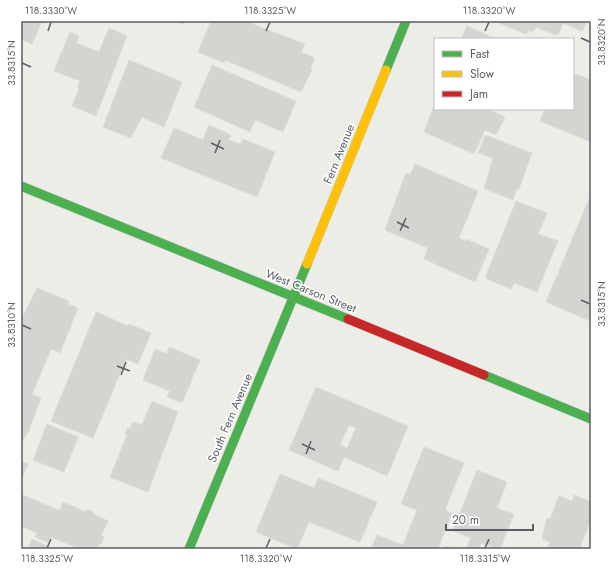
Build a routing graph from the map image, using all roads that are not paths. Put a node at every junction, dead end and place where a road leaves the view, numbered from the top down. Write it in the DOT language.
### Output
graph roads {
  1 [pos="406,21"];
  2 [pos="21,186"];
  3 [pos="294,297"];
  4 [pos="591,420"];
  5 [pos="189,549"];
  1 -- 3 [label="main road, Fern Avenue"];
  2 -- 3 [label="main road, West Carson Street"];
  3 -- 4 [label="main road, West Carson Street"];
  3 -- 5 [label="main road, South Fern Avenue"];
}
